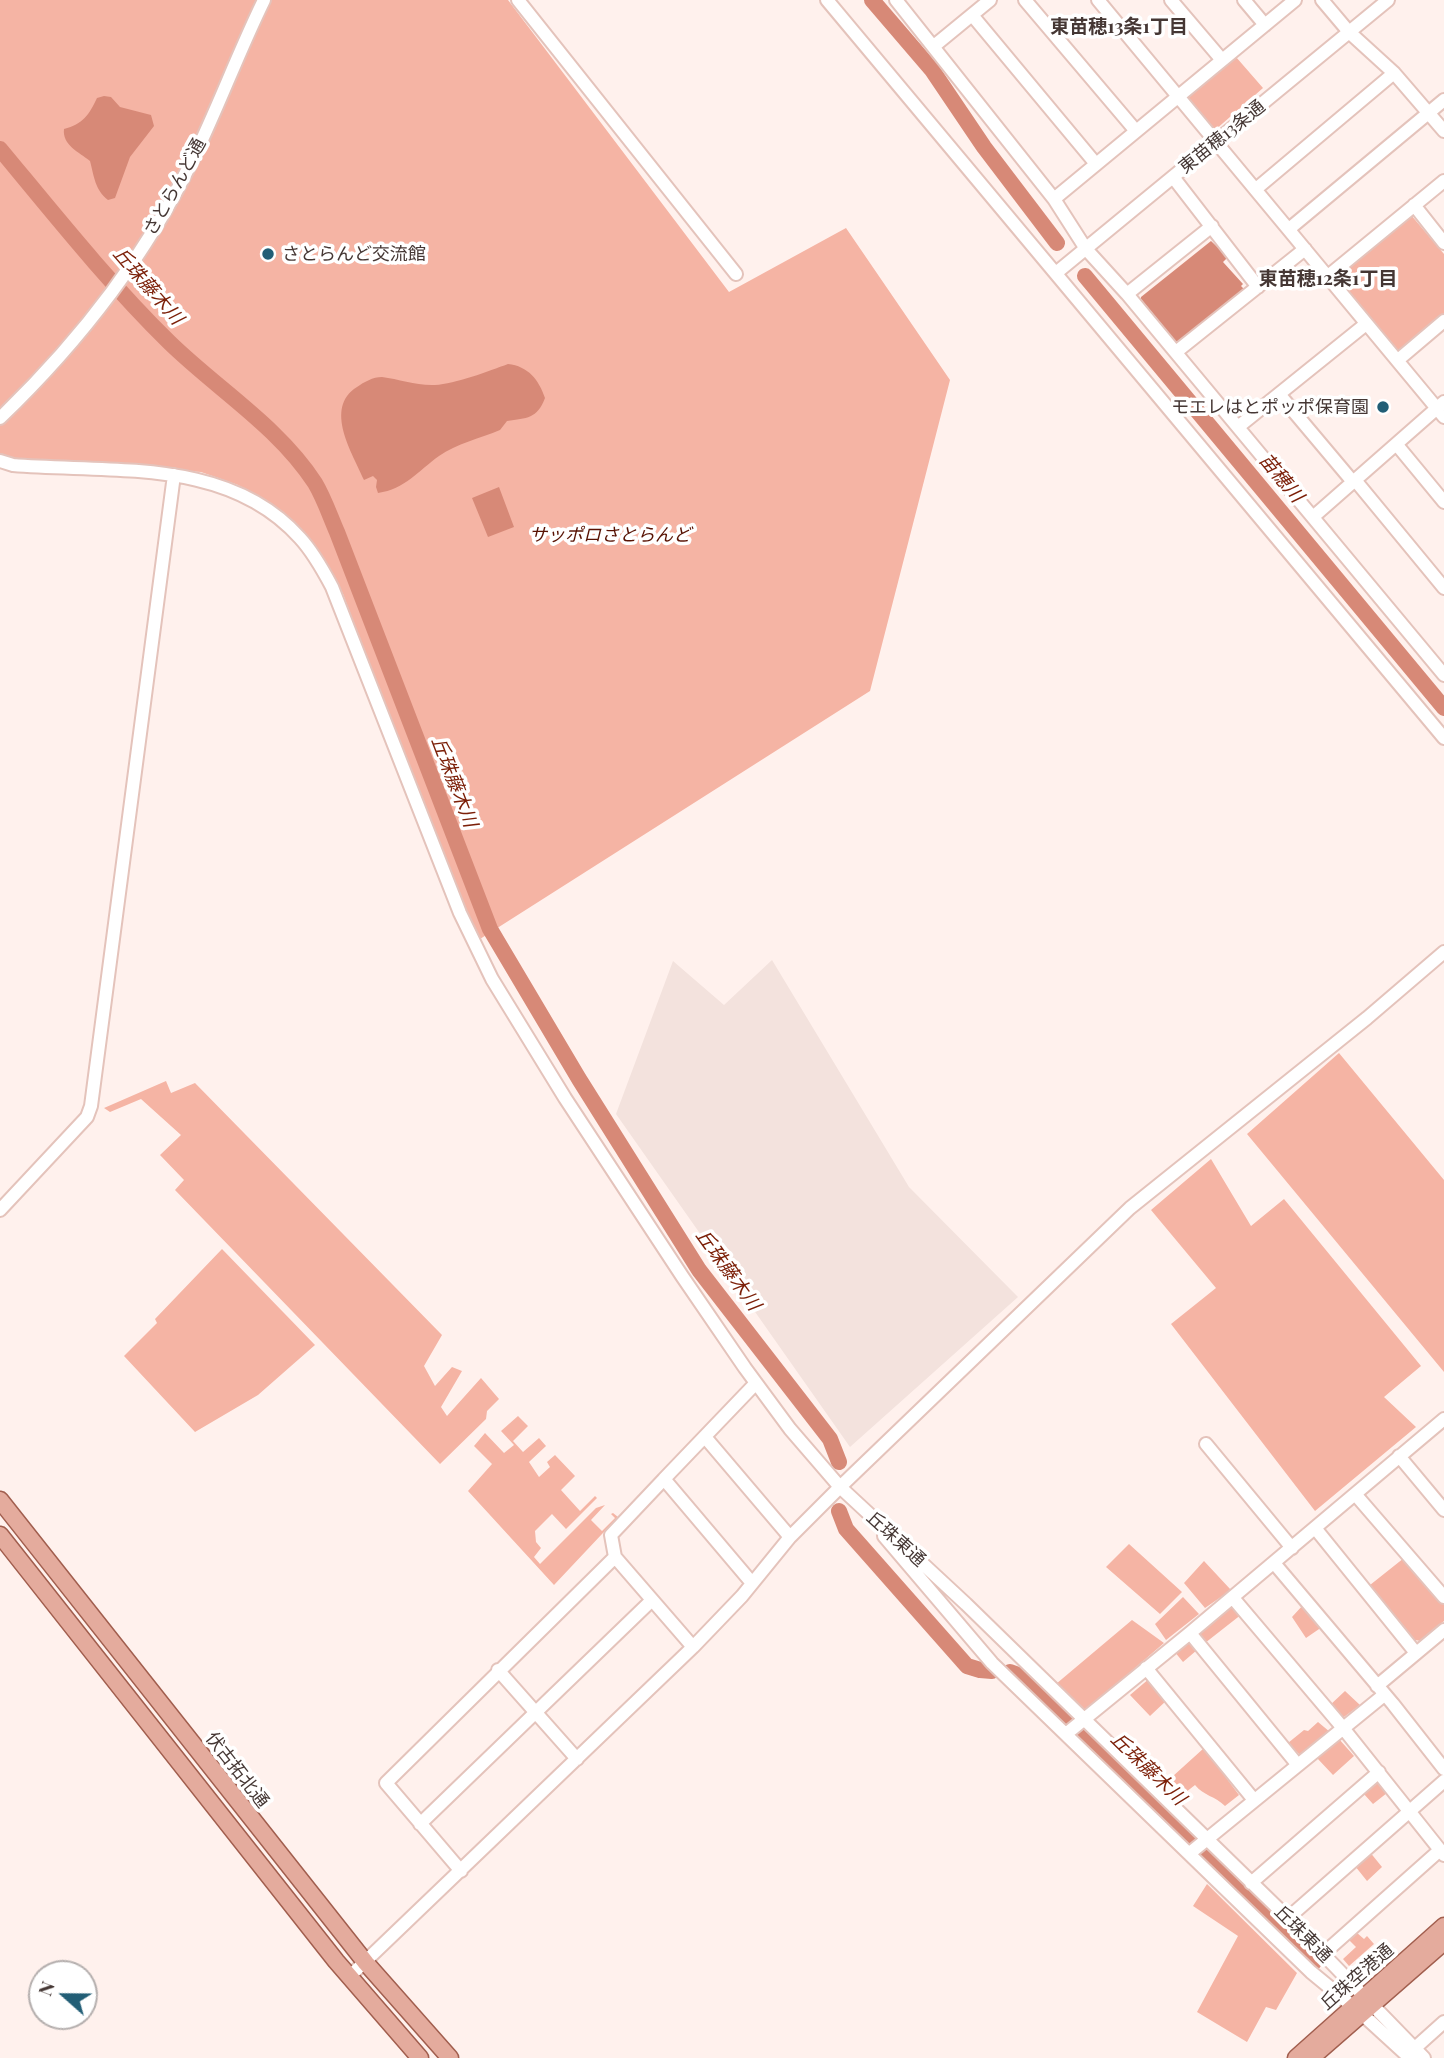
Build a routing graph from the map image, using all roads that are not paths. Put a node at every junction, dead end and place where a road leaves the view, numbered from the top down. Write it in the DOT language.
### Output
graph roads {
  1 [pos="264,0"];
  2 [pos="518,0"];
  3 [pos="827,0"];
  4 [pos="896,0"];
  5 [pos="990,0"];
  6 [pos="1026,0"];
  7 [pos="1098,0"];
  8 [pos="1171,0"];
  9 [pos="1244,0"];
  10 [pos="1296,0"];
  11 [pos="1322,0"];
  12 [pos="1388,0"];
  13 [pos="972,15"];
  14 [pos="1265,25"];
  15 [pos="1349,32"];
  16 [pos="934,46"];
  17 [pos="1222,60"];
  18 [pos="1394,73"];
  19 [pos="1178,98"];
  20 [pos="1444,100"];
  21 [pos="1429,113"];
  22 [pos="1136,131"];
  23 [pos="1444,131"];
  24 [pos="1216,142"];
  25 [pos="1096,164"];
  26 [pos="1174,177"];
  27 [pos="1444,181"];
  28 [pos="1256,189"];
  29 [pos="1054,199"];
  30 [pos="1414,205"];
  31 [pos="1212,226"];
  32 [pos="1289,229"];
  33 [pos="1444,243"];
  34 [pos="1086,249"];
  35 [pos="1305,249"];
  36 [pos="1056,273"];
  37 [pos="736,274"];
  38 [pos="1327,277"];
  39 [pos="1258,286"];
  40 [pos="1128,294"];
  41 [pos="1444,321"];
  42 [pos="1366,324"];
  43 [pos="1176,352"];
  44 [pos="1398,360"];
  45 [pos="1279,394"];
  46 [pos="1442,409"];
  47 [pos="0,418"];
  48 [pos="1238,427"];
  49 [pos="1396,445"];
  50 [pos="0,461"];
  51 [pos="174,475"];
  52 [pos="1354,481"];
  53 [pos="1444,502"];
  54 [pos="1313,517"];
  55 [pos="1444,588"];
  56 [pos="1444,675"];
  57 [pos="1444,738"];
  58 [pos="1444,952"];
  59 [pos="0,1210"];
  60 [pos="756,1383"];
  61 [pos="1444,1419"];
  62 [pos="705,1437"];
  63 [pos="1206,1444"];
  64 [pos="1399,1456"];
  65 [pos="664,1479"];
  66 [pos="840,1486"];
  67 [pos="1355,1494"];
  68 [pos="0,1500"];
  69 [pos="862,1508"];
  70 [pos="1444,1510"];
  71 [pos="1315,1528"];
  72 [pos="0,1535"];
  73 [pos="790,1537"];
  74 [pos="1292,1548"];
  75 [pos="615,1558"];
  76 [pos="1274,1563"];
  77 [pos="752,1583"];
  78 [pos="1444,1597"];
  79 [pos="1233,1598"];
  80 [pos="652,1600"];
  81 [pos="1444,1630"];
  82 [pos="1190,1633"];
  83 [pos="693,1647"];
  84 [pos="1416,1653"];
  85 [pos="1146,1668"];
  86 [pos="498,1670"];
  87 [pos="1381,1691"];
  88 [pos="536,1713"];
  89 [pos="1083,1718"];
  90 [pos="1343,1728"];
  91 [pos="1066,1734"];
  92 [pos="577,1759"];
  93 [pos="1297,1764"];
  94 [pos="1444,1769"];
  95 [pos="1379,1772"];
  96 [pos="1444,1781"];
  97 [pos="1254,1800"];
  98 [pos="1411,1810"];
  99 [pos="420,1824"];
  100 [pos="1206,1840"];
  101 [pos="1442,1852"];
  102 [pos="1190,1853"];
  103 [pos="461,1871"];
  104 [pos="1251,1883"];
  105 [pos="1288,1918"];
  106 [pos="1444,1926"];
  107 [pos="1444,1942"];
  108 [pos="1323,1954"];
  109 [pos="366,1964"];
  110 [pos="349,1977"];
  111 [pos="1363,2005"];
  112 [pos="1444,2022"];
  113 [pos="1417,2055"];
  114 [pos="420,2058"];
  115 [pos="450,2058"];
  116 [pos="1296,2058"];
  117 [pos="1311,2058"];
  1 -- 47 [label="street, さとらんど通"];
  2 -- 37 [label="street"];
  3 -- 36 [label="street"];
  4 -- 16 [label="street"];
  5 -- 13 [label="street"];
  6 -- 22 [label="street"];
  7 -- 19 [label="street"];
  8 -- 17 [label="street"];
  9 -- 14 [label="street"];
  10 -- 14 [label="street"];
  11 -- 15 [label="street"];
  12 -- 15 [label="street, 東苗穂13条通"];
  13 -- 16 [label="street"];
  13 -- 25 [label="street"];
  14 -- 17 [label="street"];
  15 -- 18 [label="street"];
  15 -- 24 [label="street, 東苗穂13条通"];
  16 -- 29 [label="street"];
  17 -- 19 [label="street"];
  18 -- 21 [label="street"];
  18 -- 28 [label="street"];
  19 -- 22 [label="street"];
  19 -- 24 [label="street"];
  20 -- 21 [label="street"];
  21 -- 23 [label="street"];
  21 -- 32 [label="street"];
  22 -- 25 [label="street"];
  24 -- 26 [label="street, 東苗穂13条通"];
  24 -- 28 [label="street"];
  25 -- 29 [label="street"];
  26 -- 31 [label="street"];
  26 -- 34 [label="street, 東苗穂13条通"];
  27 -- 30 [label="street"];
  28 -- 32 [label="street"];
  29 -- 34 [label="street"];
  30 -- 33 [label="street"];
  30 -- 38 [label="street"];
  31 -- 39 [label="street"];
  31 -- 40 [label="street"];
  32 -- 35 [label="street"];
  34 -- 36 [label="street, 東苗穂13条通"];
  34 -- 40 [label="street"];
  35 -- 38 [label="street"];
  35 -- 39 [label="street"];
  36 -- 57 [label="street"];
  38 -- 42 [label="street"];
  39 -- 43 [label="street"];
  40 -- 43 [label="street"];
  41 -- 44 [label="street"];
  42 -- 44 [label="street"];
  42 -- 45 [label="street"];
  43 -- 48 [label="street"];
  44 -- 46 [label="street"];
  45 -- 48 [label="street"];
  45 -- 52 [label="street"];
  46 -- 49 [label="street"];
  48 -- 54 [label="street"];
  49 -- 52 [label="street"];
  49 -- 53 [label="street"];
  50 -- 51 [label="street"];
  51 -- 59 [label="street"];
  51 -- 60 [label="street"];
  52 -- 54 [label="street"];
  52 -- 55 [label="street"];
  54 -- 56 [label="street"];
  58 -- 66 [label="street"];
  60 -- 62 [label="street"];
  60 -- 66 [label="street"];
  61 -- 64 [label="street"];
  62 -- 65 [label="street"];
  62 -- 73 [label="street"];
  63 -- 74 [label="street"];
  64 -- 67 [label="street"];
  64 -- 70 [label="street"];
  65 -- 75 [label="street"];
  65 -- 77 [label="street"];
  66 -- 69 [label="street"];
  66 -- 73 [label="street"];
  67 -- 71 [label="street"];
  67 -- 78 [label="street"];
  68 -- 109 [label="main road, 伏古拓北通"];
  69 -- 89 [label="street, 丘珠東通"];
  69 -- 91 [label="street, 丘珠東通"];
  71 -- 74 [label="street"];
  71 -- 84 [label="street"];
  72 -- 110 [label="main road"];
  73 -- 77 [label="street"];
  74 -- 76 [label="street"];
  75 -- 80 [label="street"];
  75 -- 86 [label="street"];
  76 -- 79 [label="street"];
  76 -- 87 [label="street"];
  77 -- 83 [label="street"];
  79 -- 82 [label="street"];
  79 -- 90 [label="street"];
  80 -- 83 [label="street"];
  80 -- 88 [label="street"];
  81 -- 84 [label="street"];
  82 -- 85 [label="street"];
  82 -- 93 [label="street"];
  83 -- 92 [label="street"];
  84 -- 87 [label="street"];
  85 -- 89 [label="street"];
  85 -- 97 [label="street"];
  86 -- 88 [label="street"];
  86 -- 99 [label="street"];
  87 -- 90 [label="street"];
  87 -- 94 [label="street"];
  88 -- 92 [label="street"];
  88 -- 99 [label="street"];
  89 -- 91 [label="street"];
  89 -- 100 [label="street, 丘珠東通"];
  90 -- 93 [label="street"];
  90 -- 95 [label="street"];
  91 -- 102 [label="street, 丘珠東通"];
  92 -- 103 [label="street"];
  93 -- 97 [label="street"];
  95 -- 98 [label="street"];
  95 -- 104 [label="street"];
  96 -- 98 [label="street"];
  97 -- 100 [label="street"];
  98 -- 101 [label="street"];
  98 -- 105 [label="street"];
  99 -- 103 [label="street"];
  100 -- 102 [label="street"];
  100 -- 104 [label="street, 丘珠東通"];
  101 -- 108 [label="street"];
  102 -- 111 [label="street, 丘珠東通"];
  103 -- 109 [label="street"];
  104 -- 105 [label="street, 丘珠東通"];
  105 -- 108 [label="street, 丘珠東通"];
  106 -- 111 [label="main road, 丘珠空港通"];
  107 -- 111 [label="main road, 丘珠空港通"];
  108 -- 111 [label="street, 丘珠東通"];
  109 -- 110 [label="street"];
  109 -- 115 [label="main road, 伏古拓北通"];
  110 -- 114 [label="main road"];
  111 -- 113 [label="street, 丘珠東通"];
  111 -- 116 [label="main road, 丘珠空港通"];
  111 -- 117 [label="main road, 丘珠空港通"];
  112 -- 113 [label="street"];
}
